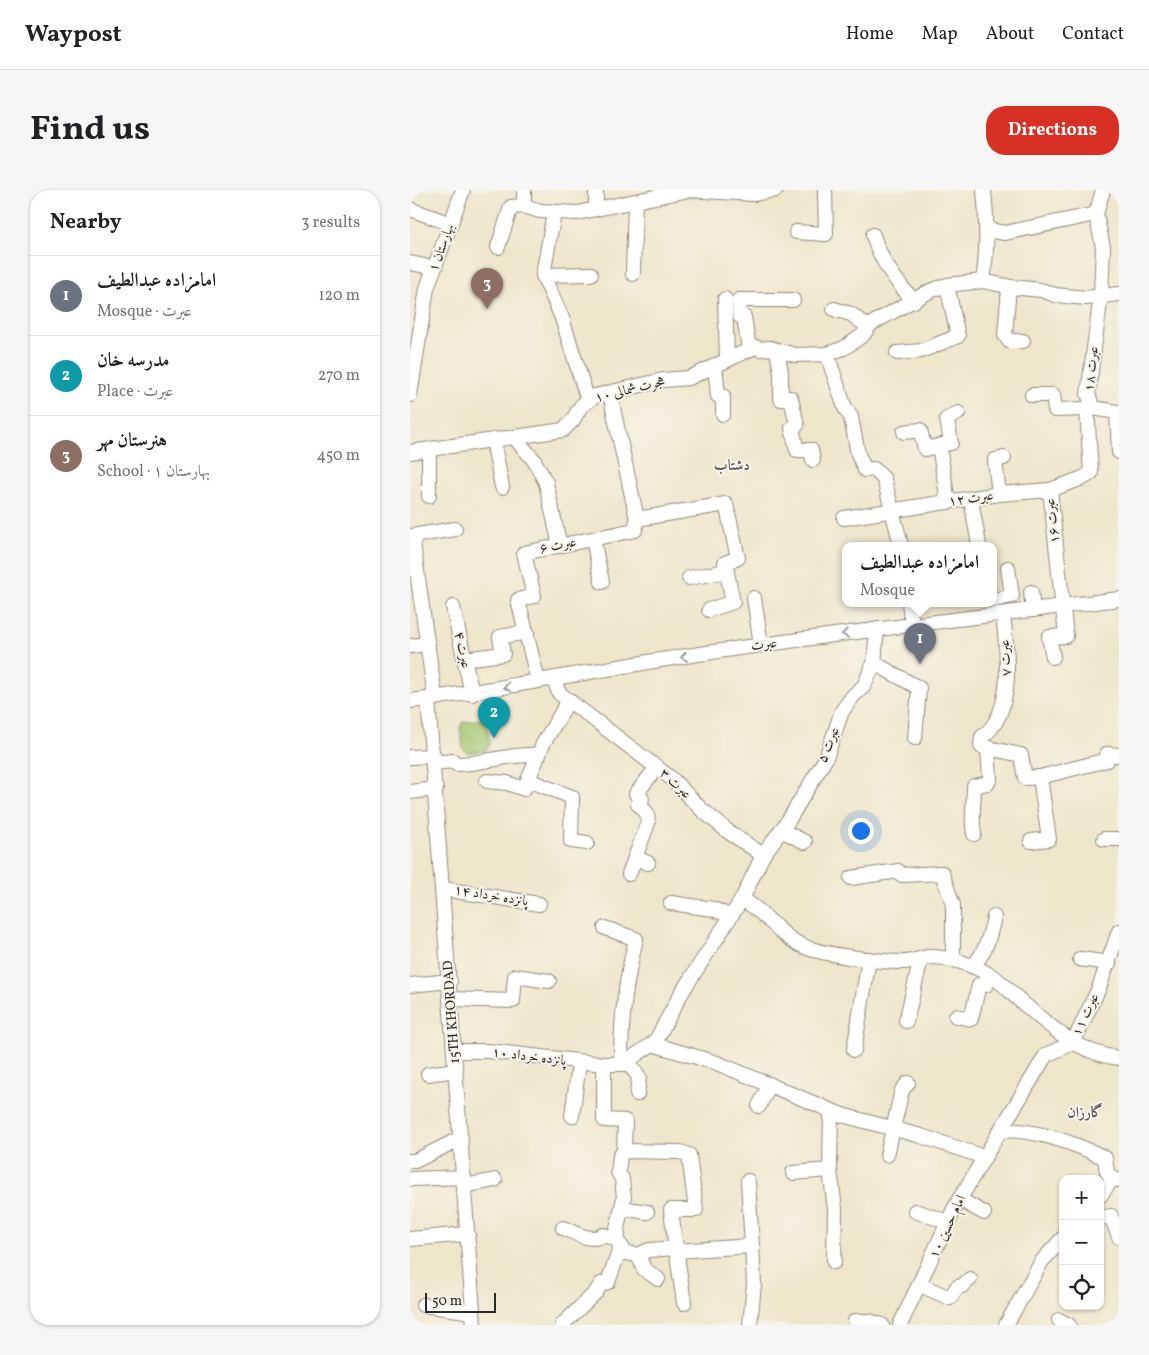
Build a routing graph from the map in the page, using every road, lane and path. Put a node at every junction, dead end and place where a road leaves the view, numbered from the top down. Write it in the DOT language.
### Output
graph roads {
  1 [pos="463,190"];
  2 [pos="524,190"];
  3 [pos="596,190"];
  4 [pos="690,190"];
  5 [pos="776,190"];
  6 [pos="825,190"];
  7 [pos="984,190"];
  8 [pos="1103,190"];
  9 [pos="654,194"];
  10 [pos="636,201"];
  11 [pos="524,206"];
  12 [pos="410,208"];
  13 [pos="596,209"];
  14 [pos="554,213"];
  15 [pos="1096,214"];
  16 [pos="451,224"];
  17 [pos="988,230"];
  18 [pos="796,232"];
  19 [pos="873,234"];
  20 [pos="498,247"];
  21 [pos="410,263"];
  22 [pos="434,268"];
  23 [pos="591,274"];
  24 [pos="632,274"];
  25 [pos="544,275"];
  26 [pos="983,282"];
  27 [pos="947,285"];
  28 [pos="1008,287"];
  29 [pos="1119,294"];
  30 [pos="1102,295"];
  31 [pos="724,300"];
  32 [pos="793,300"];
  33 [pos="914,301"];
  34 [pos="834,309"];
  35 [pos="868,327"];
  36 [pos="1022,341"];
  37 [pos="749,349"];
  38 [pos="777,351"];
  39 [pos="897,353"];
  40 [pos="827,354"];
  41 [pos="721,362"];
  42 [pos="610,394"];
  43 [pos="410,395"];
  44 [pos="1032,395"];
  45 [pos="588,401"];
  46 [pos="1090,408"];
  47 [pos="958,413"];
  48 [pos="723,414"];
  49 [pos="904,432"];
  50 [pos="514,437"];
  51 [pos="493,440"];
  52 [pos="939,446"];
  53 [pos="1119,447"];
  54 [pos="428,450"];
  55 [pos="410,452"];
  56 [pos="1119,452"];
  57 [pos="1004,458"];
  58 [pos="813,460"];
  59 [pos="502,487"];
  60 [pos="1050,490"];
  61 [pos="1000,494"];
  62 [pos="429,496"];
  63 [pos="971,500"];
  64 [pos="948,502"];
  65 [pos="892,510"];
  66 [pos="844,518"];
  67 [pos="637,519"];
  68 [pos="455,529"];
  69 [pos="593,539"];
  70 [pos="900,542"];
  71 [pos="979,542"];
  72 [pos="560,546"];
  73 [pos="1008,568"];
  74 [pos="727,571"];
  75 [pos="689,578"];
  76 [pos="602,582"];
  77 [pos="1031,592"];
  78 [pos="754,598"];
  79 [pos="997,599"];
  80 [pos="1119,599"];
  81 [pos="416,603"];
  82 [pos="1063,606"];
  83 [pos="453,607"];
  84 [pos="910,607"];
  85 [pos="989,609"];
  86 [pos="709,610"];
  87 [pos="1033,610"];
  88 [pos="1003,614"];
  89 [pos="912,624"];
  90 [pos="877,629"];
  91 [pos="527,632"];
  92 [pos="428,644"];
  93 [pos="761,645"];
  94 [pos="410,646"];
  95 [pos="1054,657"];
  96 [pos="464,659"];
  97 [pos="874,663"];
  98 [pos="554,679"];
  99 [pos="538,682"];
  100 [pos="472,694"];
  101 [pos="432,698"];
  102 [pos="568,700"];
  103 [pos="410,701"];
  104 [pos="915,738"];
  105 [pos="988,748"];
  106 [pos="1119,754"];
  107 [pos="539,755"];
  108 [pos="410,757"];
  109 [pos="434,759"];
  110 [pos="657,767"];
  111 [pos="1040,776"];
  112 [pos="528,780"];
  113 [pos="487,781"];
  114 [pos="436,789"];
  115 [pos="410,792"];
  116 [pos="781,830"];
  117 [pos="974,834"];
  118 [pos="1104,839"];
  119 [pos="1119,840"];
  120 [pos="1031,841"];
  121 [pos="805,842"];
  122 [pos="587,843"];
  123 [pos="763,855"];
  124 [pos="629,874"];
  125 [pos="851,878"];
  126 [pos="443,889"];
  127 [pos="742,899"];
  128 [pos="671,903"];
  129 [pos="539,904"];
  130 [pos="730,916"];
  131 [pos="994,917"];
  132 [pos="605,928"];
  133 [pos="1119,931"];
  134 [pos="869,959"];
  135 [pos="1080,959"];
  136 [pos="921,960"];
  137 [pos="953,960"];
  138 [pos="1113,960"];
  139 [pos="973,966"];
  140 [pos="989,975"];
  141 [pos="450,981"];
  142 [pos="549,981"];
  143 [pos="410,985"];
  144 [pos="451,999"];
  145 [pos="956,1016"];
  146 [pos="906,1021"];
  147 [pos="1073,1043"];
  148 [pos="652,1044"];
  149 [pos="854,1050"];
  150 [pos="454,1051"];
  151 [pos="1119,1058"];
  152 [pos="579,1063"];
  153 [pos="604,1064"];
  154 [pos="625,1064"];
  155 [pos="456,1070"];
  156 [pos="428,1074"];
  157 [pos="908,1083"];
  158 [pos="770,1084"];
  159 [pos="637,1094"];
  160 [pos="759,1106"];
  161 [pos="831,1111"];
  162 [pos="572,1116"];
  163 [pos="892,1130"];
  164 [pos="1000,1131"];
  165 [pos="461,1138"];
  166 [pos="624,1152"];
  167 [pos="887,1155"];
  168 [pos="984,1157"];
  169 [pos="410,1161"];
  170 [pos="830,1170"];
  171 [pos="792,1173"];
  172 [pos="412,1179"];
  173 [pos="1115,1179"];
  174 [pos="495,1180"];
  175 [pos="464,1181"];
  176 [pos="748,1181"];
  177 [pos="1104,1191"];
  178 [pos="960,1199"];
  179 [pos="622,1208"];
  180 [pos="915,1211"];
  181 [pos="648,1212"];
  182 [pos="984,1213"];
  183 [pos="1104,1217"];
  184 [pos="948,1222"];
  185 [pos="563,1228"];
  186 [pos="468,1234"];
  187 [pos="1119,1237"];
  188 [pos="410,1239"];
  189 [pos="618,1242"];
  190 [pos="1059,1242"];
  191 [pos="752,1246"];
  192 [pos="676,1249"];
  193 [pos="638,1255"];
  194 [pos="834,1262"];
  195 [pos="658,1279"];
  196 [pos="970,1280"];
  197 [pos="920,1285"];
  198 [pos="684,1303"];
  199 [pos="423,1305"];
  200 [pos="474,1319"];
  201 [pos="855,1321"];
  202 [pos="562,1325"];
  203 [pos="750,1325"];
  204 [pos="882,1325"];
  205 [pos="900,1325"];
  206 [pos="1006,1325"];
  1 -- 16 [label="street, بهارستان ۱"];
  2 -- 11 [label="street"];
  3 -- 13 [label="street"];
  4 -- 5 [label="street"];
  4 -- 9 [label="street"];
  6 -- 18 [label="street"];
  7 -- 17 [label="street"];
  8 -- 15 [label="street"];
  9 -- 10 [label="street"];
  10 -- 13 [label="street"];
  10 -- 24 [label="street"];
  11 -- 14 [label="street"];
  11 -- 20 [label="street"];
  12 -- 16 [label="street"];
  13 -- 14 [label="street"];
  14 -- 25 [label="street"];
  15 -- 17 [label="street"];
  15 -- 30 [label="street, عبرت ۱۸"];
  16 -- 22 [label="street, بهارستان ۱"];
  17 -- 26 [label="street"];
  19 -- 33 [label="street"];
  21 -- 22 [label="street"];
  22 -- 43 [label="street, بهارستان ۱"];
  23 -- 25 [label="street"];
  25 -- 45 [label="street"];
  26 -- 27 [label="street"];
  26 -- 28 [label="street"];
  27 -- 33 [label="street"];
  27 -- 39 [label="street"];
  28 -- 30 [label="street"];
  28 -- 36 [label="street"];
  29 -- 30 [label="street"];
  30 -- 46 [label="street, عبرت ۱۸"];
  31 -- 41 [label="street"];
  32 -- 37 [label="street"];
  33 -- 35 [label="street"];
  34 -- 35 [label="street"];
  35 -- 40 [label="street"];
  37 -- 38 [label="street, هجرت شمالی ۱۰"];
  37 -- 41 [label="street, هجرت شمالی ۱۰"];
  38 -- 40 [label="street, هجرت شمالی ۱۰"];
  38 -- 58 [label="street"];
  40 -- 65 [label="street"];
  41 -- 42 [label="street, هجرت شمالی ۱۰"];
  41 -- 48 [label="street"];
  42 -- 45 [label="street, هجرت شمالی ۱۰"];
  42 -- 67 [label="street"];
  44 -- 46 [label="street"];
  45 -- 50 [label="street, هجرت شمالی ۱۰"];
  46 -- 53 [label="street, عبرت ۱۸"];
  46 -- 60 [label="street, عبرت ۱۶"];
  47 -- 52 [label="street"];
  49 -- 52 [label="street"];
  50 -- 51 [label="street, هجرت شمالی ۱۰"];
  50 -- 72 [label="street"];
  51 -- 54 [label="street, هجرت شمالی ۱۰"];
  51 -- 59 [label="street"];
  52 -- 64 [label="street"];
  53 -- 56 [label="street, عبرت ۱۸"];
  54 -- 55 [label="street, هجرت شمالی ۱۰"];
  54 -- 62 [label="street"];
  57 -- 61 [label="street"];
  60 -- 61 [label="street, عبرت ۱۲"];
  60 -- 82 [label="street, عبرت ۱۶"];
  61 -- 63 [label="street, عبرت ۱۲"];
  63 -- 64 [label="street, عبرت ۱۲"];
  63 -- 71 [label="street"];
  64 -- 65 [label="street, عبرت ۱۲"];
  65 -- 66 [label="street, عبرت ۱۲"];
  65 -- 70 [label="street"];
  67 -- 69 [label="street, عبرت ۶"];
  67 -- 74 [label="street"];
  68 -- 81 [label="street, 15TH KHORDAD"];
  69 -- 72 [label="street, عبرت ۶"];
  69 -- 76 [label="street"];
  72 -- 91 [label="street, عبرت ۶"];
  73 -- 79 [label="street"];
  74 -- 75 [label="street"];
  74 -- 86 [label="street"];
  77 -- 87 [label="street"];
  78 -- 93 [label="street"];
  80 -- 82 [label="street, عبرت"];
  81 -- 92 [label="street, 15TH KHORDAD"];
  82 -- 87 [label="street, عبرت"];
  82 -- 95 [label="street, عبرت ۱۶"];
  83 -- 96 [label="street, عبرت ۴"];
  84 -- 89 [label="street"];
  85 -- 88 [label="street, عبرت"];
  85 -- 89 [label="street, عبرت"];
  87 -- 88 [label="street, عبرت"];
  88 -- 105 [label="street, عبرت ۷"];
  89 -- 90 [label="street, عبرت"];
  90 -- 93 [label="street, عبرت, one-way"];
  90 -- 97 [label="street, عبرت ۵"];
  91 -- 96 [label="street"];
  91 -- 99 [label="street, عبرت ۶"];
  92 -- 94 [label="street"];
  92 -- 101 [label="street, 15TH KHORDAD"];
  93 -- 98 [label="street, عبرت, one-way"];
  96 -- 100 [label="street, عبرت ۴"];
  97 -- 104 [label="street"];
  97 -- 116 [label="street, عبرت ۵"];
  98 -- 99 [label="street, عبرت"];
  98 -- 102 [label="street, عبرت ۳"];
  99 -- 100 [label="street, عبرت, one-way"];
  100 -- 101 [label="street, عبرت"];
  101 -- 103 [label="street, عبرت"];
  101 -- 109 [label="street, 15TH KHORDAD"];
  102 -- 107 [label="street"];
  102 -- 110 [label="street, عبرت ۳"];
  105 -- 111 [label="street"];
  105 -- 117 [label="street"];
  106 -- 111 [label="street"];
  107 -- 109 [label="street"];
  107 -- 112 [label="street"];
  108 -- 109 [label="street"];
  109 -- 114 [label="street, 15TH KHORDAD"];
  110 -- 123 [label="street, عبرت ۳"];
  110 -- 124 [label="street"];
  111 -- 120 [label="street"];
  112 -- 113 [label="street"];
  112 -- 122 [label="street"];
  114 -- 115 [label="street"];
  114 -- 126 [label="street, 15TH KHORDAD"];
  116 -- 121 [label="street"];
  116 -- 123 [label="street, عبرت ۵"];
  118 -- 119 [label="street"];
  123 -- 127 [label="street"];
  125 -- 137 [label="street"];
  126 -- 129 [label="street, پانزده خرداد ۱۴"];
  126 -- 141 [label="street, 15TH KHORDAD"];
  127 -- 130 [label="street"];
  127 -- 134 [label="street"];
  128 -- 130 [label="street"];
  130 -- 148 [label="street"];
  131 -- 139 [label="street"];
  132 -- 154 [label="street"];
  133 -- 138 [label="street, عبرت ۱۱"];
  134 -- 136 [label="street"];
  134 -- 149 [label="street"];
  135 -- 138 [label="street"];
  136 -- 137 [label="street"];
  136 -- 146 [label="street"];
  137 -- 139 [label="street"];
  138 -- 147 [label="street, عبرت ۱۱"];
  139 -- 140 [label="street"];
  140 -- 145 [label="street"];
  140 -- 147 [label="street"];
  141 -- 143 [label="street"];
  141 -- 144 [label="street, 15TH KHORDAD"];
  142 -- 144 [label="street"];
  144 -- 150 [label="street, 15TH KHORDAD"];
  147 -- 151 [label="street"];
  147 -- 164 [label="street, امام حسین ۱۰"];
  148 -- 154 [label="street"];
  148 -- 158 [label="street"];
  150 -- 152 [label="street, پانزده خرداد ۱۰"];
  150 -- 155 [label="street, 15TH KHORDAD"];
  152 -- 153 [label="street, پانزده خرداد ۱۰"];
  152 -- 162 [label="street"];
  153 -- 154 [label="street, پانزده خرداد ۱۰"];
  153 -- 166 [label="street"];
  154 -- 159 [label="street"];
  155 -- 156 [label="street"];
  155 -- 165 [label="street, 15TH KHORDAD"];
  157 -- 163 [label="street"];
  158 -- 160 [label="street"];
  158 -- 161 [label="street"];
  161 -- 163 [label="street"];
  161 -- 170 [label="street"];
  163 -- 167 [label="street"];
  163 -- 168 [label="street"];
  164 -- 168 [label="street, امام حسین ۱۰"];
  164 -- 173 [label="street"];
  165 -- 169 [label="street"];
  165 -- 175 [label="street, 15TH KHORDAD"];
  166 -- 179 [label="street"];
  166 -- 192 [label="street"];
  168 -- 178 [label="street, امام حسین ۱۰"];
  170 -- 171 [label="street"];
  170 -- 194 [label="street"];
  172 -- 175 [label="street"];
  173 -- 177 [label="street"];
  174 -- 175 [label="street"];
  175 -- 186 [label="street, 15TH KHORDAD"];
  176 -- 191 [label="street"];
  178 -- 182 [label="street"];
  178 -- 184 [label="street, امام حسین ۱۰"];
  179 -- 181 [label="street"];
  179 -- 189 [label="street"];
  180 -- 184 [label="street"];
  183 -- 187 [label="street"];
  184 -- 197 [label="street, امام حسین ۱۰"];
  185 -- 189 [label="street"];
  186 -- 188 [label="street"];
  186 -- 200 [label="street, 15TH KHORDAD"];
  189 -- 193 [label="street"];
  189 -- 202 [label="street"];
  190 -- 206 [label="street"];
  191 -- 192 [label="street"];
  191 -- 203 [label="street"];
  192 -- 193 [label="street"];
  192 -- 198 [label="street"];
  193 -- 195 [label="street"];
  196 -- 197 [label="street"];
  197 -- 205 [label="street, امام حسین ۱۰"];
  199 -- 200 [label="street"];
  201 -- 204 [label="street"];
}
